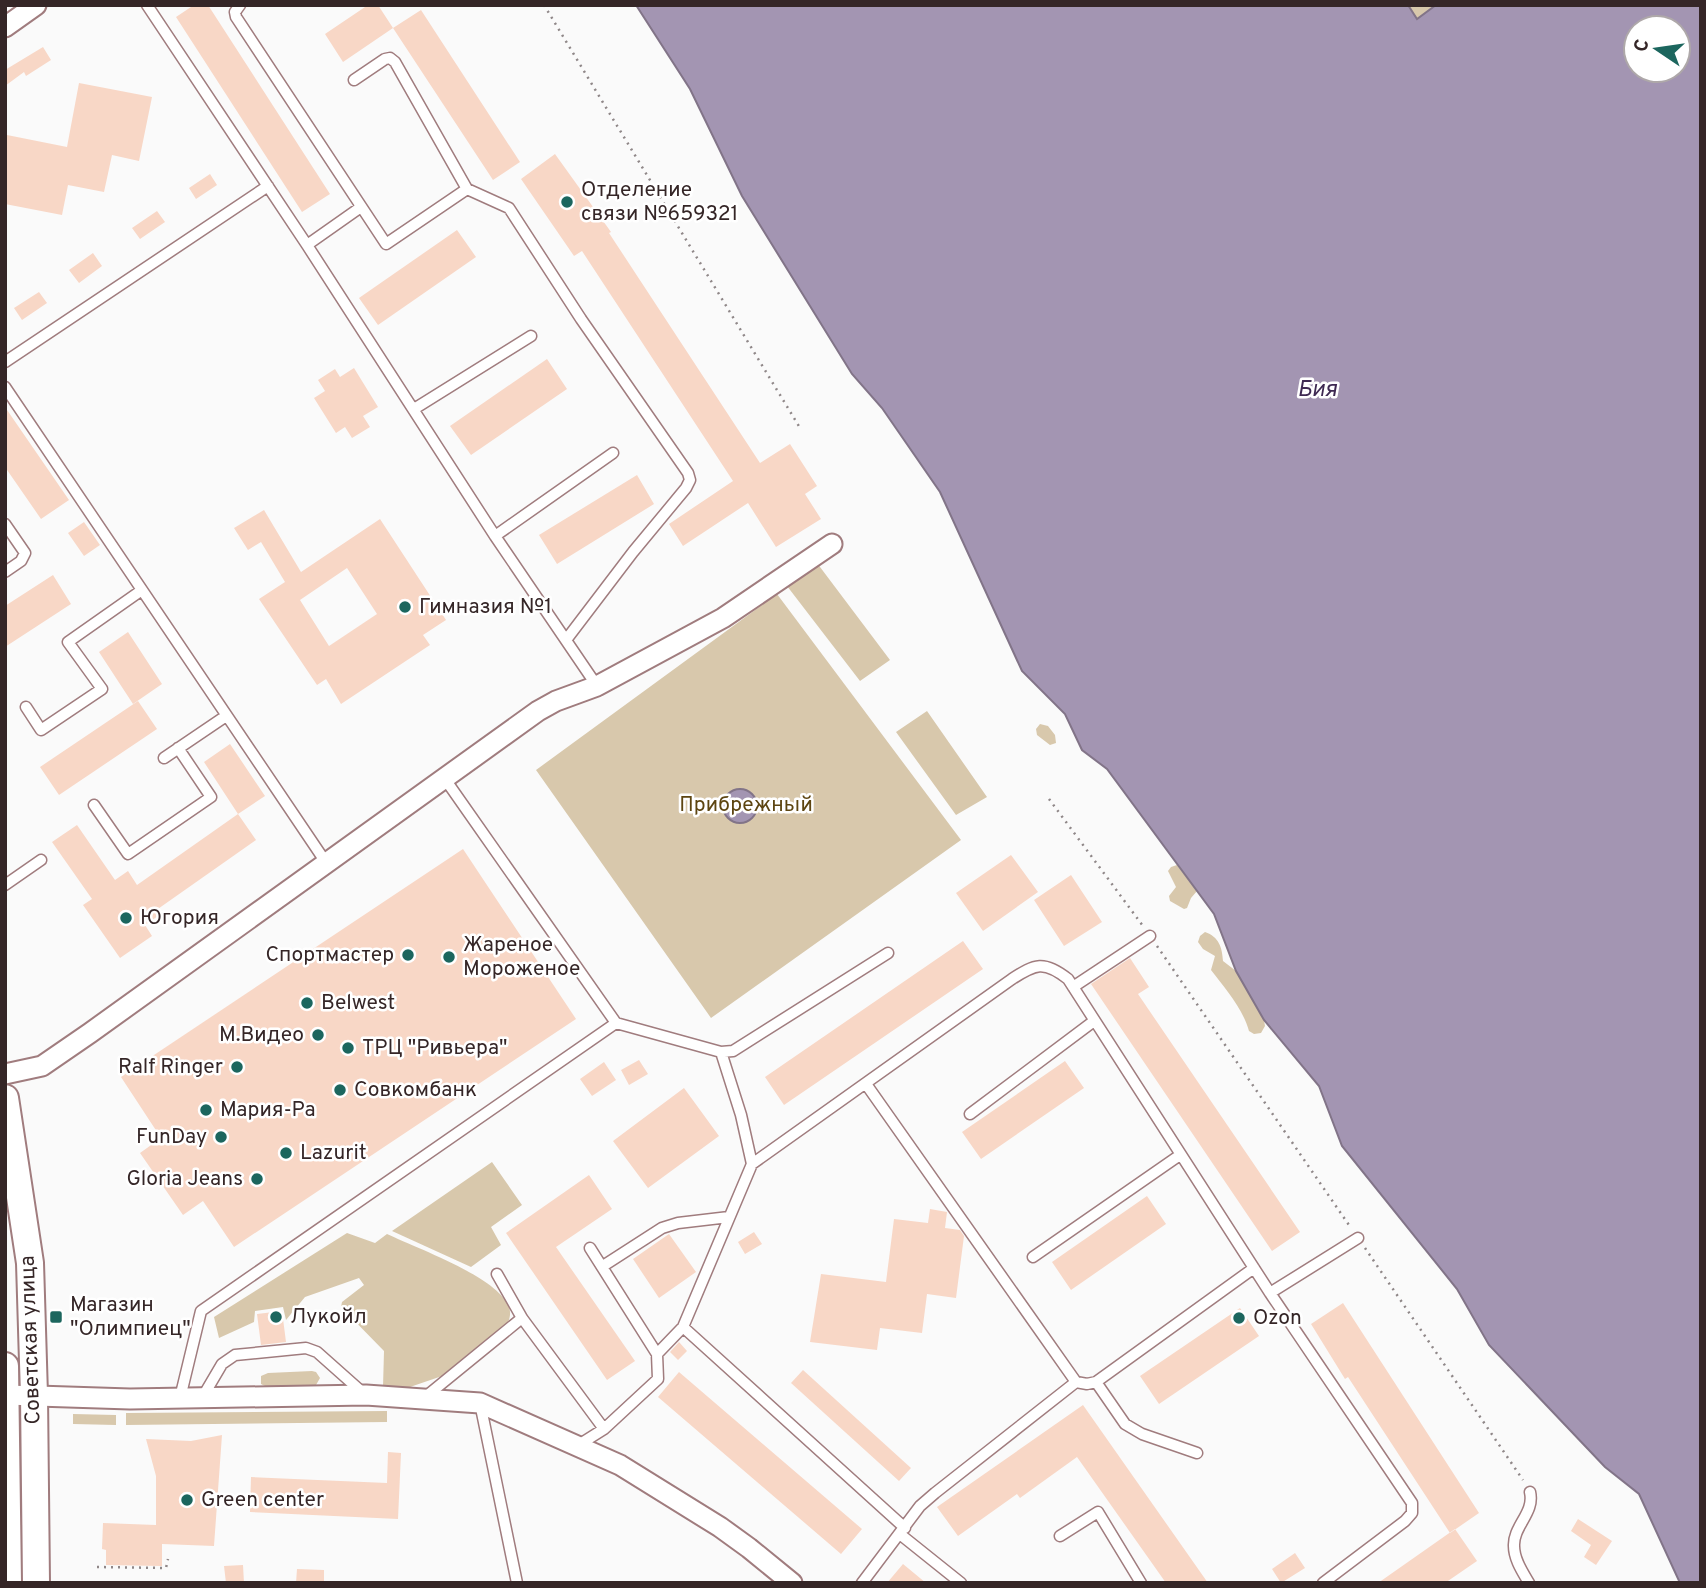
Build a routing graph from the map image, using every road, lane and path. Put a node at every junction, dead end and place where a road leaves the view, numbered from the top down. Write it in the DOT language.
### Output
graph roads {
  1 [pos="36,5"];
  2 [pos="147,5"];
  3 [pos="240,5"];
  4 [pos="544,5"];
  5 [pos="5,27"];
  6 [pos="354,80"];
  7 [pos="268,186"];
  8 [pos="467,189"];
  9 [pos="360,207"];
  10 [pos="307,245"];
  11 [pos="531,336"];
  12 [pos="5,362"];
  13 [pos="5,387"];
  14 [pos="414,410"];
  15 [pos="800,428"];
  16 [pos="613,453"];
  17 [pos="5,524"];
  18 [pos="495,536"];
  19 [pos="832,544"];
  20 [pos="5,572"];
  21 [pos="142,590"];
  22 [pos="566,640"];
  23 [pos="597,686"];
  24 [pos="26,707"];
  25 [pos="226,716"];
  26 [pos="178,748"];
  27 [pos="164,758"];
  28 [pos="445,779"];
  29 [pos="1049,799"];
  30 [pos="94,806"];
  31 [pos="41,860"];
  32 [pos="327,864"];
  33 [pos="5,885"];
  34 [pos="1150,936"];
  35 [pos="888,953"];
  36 [pos="1073,987"];
  37 [pos="1094,1021"];
  38 [pos="616,1023"];
  39 [pos="722,1052"];
  40 [pos="5,1074"];
  41 [pos="866,1084"];
  42 [pos="5,1098"];
  43 [pos="970,1114"];
  44 [pos="1180,1155"];
  45 [pos="752,1164"];
  46 [pos="729,1217"];
  47 [pos="1358,1238"];
  48 [pos="590,1248"];
  49 [pos="1033,1257"];
  50 [pos="603,1266"];
  51 [pos="1254,1268"];
  52 [pos="497,1274"];
  53 [pos="1270,1293"];
  54 [pos="522,1318"];
  55 [pos="683,1327"];
  56 [pos="657,1354"];
  57 [pos="5,1366"];
  58 [pos="1076,1382"];
  59 [pos="1096,1382"];
  60 [pos="6,1395"];
  61 [pos="34,1395"];
  62 [pos="366,1395"];
  63 [pos="180,1398"];
  64 [pos="202,1398"];
  65 [pos="424,1398"];
  66 [pos="480,1403"];
  67 [pos="604,1429"];
  68 [pos="6,1432"];
  69 [pos="577,1447"];
  70 [pos="1198,1453"];
  71 [pos="1530,1492"];
  72 [pos="903,1531"];
  73 [pos="1060,1536"];
  74 [pos="7,1540"];
  75 [pos="36,1540"];
  76 [pos="168,1559"];
  77 [pos="97,1567"];
  78 [pos="8,1583"];
  79 [pos="36,1583"];
  80 [pos="517,1583"];
  81 [pos="792,1583"];
  82 [pos="862,1583"];
  83 [pos="961,1583"];
  84 [pos="1141,1583"];
  85 [pos="1322,1583"];
  86 [pos="1529,1583"];
  1 -- 5 [label="street"];
  2 -- 7 [label="lane"];
  3 -- 9 [label="lane"];
  4 -- 15 [label="path"];
  6 -- 8 [label="lane"];
  7 -- 10 [label="lane"];
  7 -- 12 [label="lane"];
  8 -- 9 [label="lane"];
  8 -- 22 [label="lane"];
  9 -- 10 [label="lane"];
  10 -- 14 [label="lane"];
  11 -- 14 [label="lane"];
  13 -- 21 [label="lane"];
  14 -- 18 [label="lane"];
  16 -- 18 [label="lane"];
  17 -- 20 [label="lane"];
  18 -- 22 [label="lane"];
  19 -- 23 [label="street"];
  21 -- 24 [label="lane"];
  21 -- 25 [label="lane"];
  22 -- 23 [label="lane"];
  23 -- 28 [label="street"];
  25 -- 26 [label="lane"];
  25 -- 32 [label="lane"];
  26 -- 27 [label="lane"];
  26 -- 30 [label="lane"];
  28 -- 32 [label="street"];
  28 -- 38 [label="lane"];
  29 -- 34 [label="path"];
  31 -- 33 [label="lane"];
  32 -- 40 [label="street"];
  34 -- 36 [label="lane"];
  34 -- 47 [label="path"];
  35 -- 39 [label="lane"];
  36 -- 37 [label="lane"];
  36 -- 41 [label="lane"];
  37 -- 43 [label="lane"];
  37 -- 44 [label="lane"];
  38 -- 39 [label="lane"];
  38 -- 63 [label="lane"];
  39 -- 45 [label="lane"];
  41 -- 45 [label="lane"];
  41 -- 58 [label="lane"];
  42 -- 61 [label="main road, Советская улица"];
  44 -- 49 [label="lane"];
  44 -- 51 [label="lane"];
  45 -- 46 [label="lane"];
  46 -- 50 [label="lane"];
  46 -- 55 [label="lane"];
  47 -- 53 [label="lane"];
  47 -- 71 [label="path"];
  48 -- 50 [label="lane"];
  50 -- 56 [label="lane"];
  51 -- 53 [label="lane"];
  51 -- 59 [label="lane"];
  52 -- 54 [label="lane"];
  53 -- 85 [label="lane"];
  54 -- 65 [label="lane"];
  54 -- 67 [label="lane"];
  55 -- 56 [label="lane"];
  55 -- 72 [label="lane"];
  56 -- 67 [label="lane"];
  57 -- 60 [label="main road, Советская улица"];
  58 -- 59 [label="lane"];
  58 -- 72 [label="lane"];
  59 -- 70 [label="lane"];
  60 -- 61 [label="street"];
  60 -- 68 [label="main road, Советская улица"];
  61 -- 63 [label="street"];
  61 -- 75 [label="main road, Советская улица"];
  62 -- 64 [label="street"];
  62 -- 64 [label="lane"];
  62 -- 65 [label="street"];
  63 -- 64 [label="street"];
  65 -- 66 [label="street"];
  66 -- 69 [label="street"];
  66 -- 80 [label="lane"];
  67 -- 69 [label="lane"];
  68 -- 74 [label="main road, Советская улица"];
  69 -- 81 [label="street"];
  71 -- 86 [label="lane"];
  72 -- 82 [label="lane"];
  72 -- 83 [label="lane"];
  73 -- 84 [label="lane"];
  74 -- 75 [label="main road"];
  74 -- 78 [label="main road, Советская улица"];
  75 -- 79 [label="main road, Советская улица"];
  76 -- 77 [label="path"];
}
